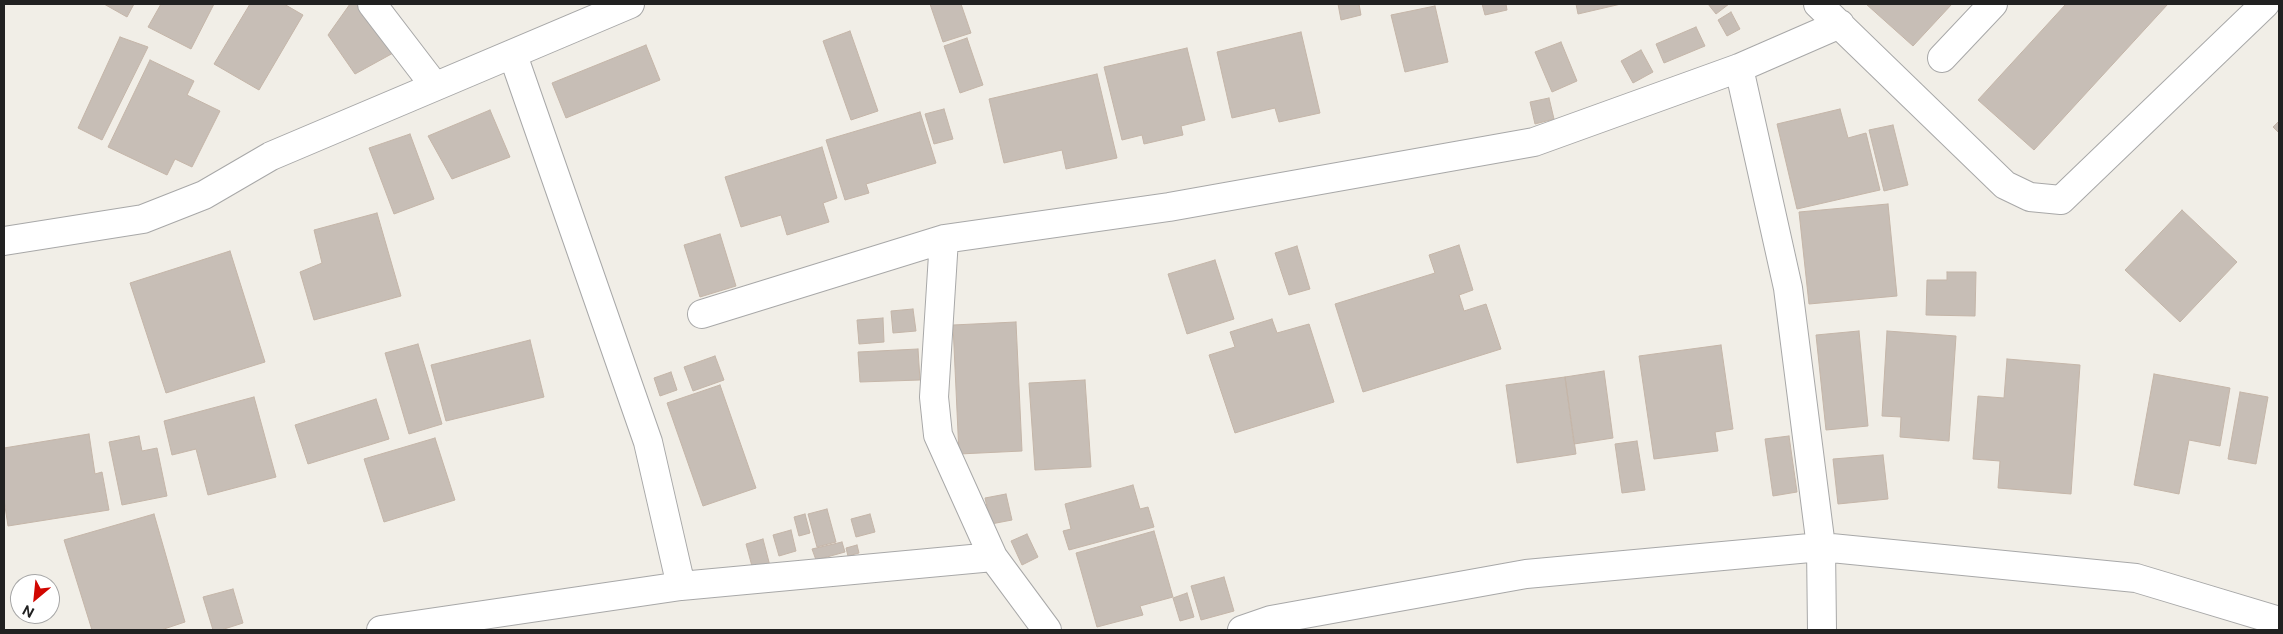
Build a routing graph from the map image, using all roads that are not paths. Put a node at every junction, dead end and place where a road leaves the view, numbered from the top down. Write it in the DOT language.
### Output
graph roads {
  1 [pos="372,4"];
  2 [pos="630,4"];
  3 [pos="1818,4"];
  4 [pos="1993,4"];
  5 [pos="2265,4"];
  6 [pos="1840,24"];
  7 [pos="513,55"];
  8 [pos="1942,58"];
  9 [pos="1739,68"];
  10 [pos="434,85"];
  11 [pos="944,239"];
  12 [pos="4,241"];
  13 [pos="702,314"];
  14 [pos="1821,547"];
  15 [pos="993,556"];
  16 [pos="681,586"];
  17 [pos="2279,621"];
  18 [pos="395,629"];
  19 [pos="1047,630"];
  20 [pos="1242,630"];
  21 [pos="1822,630"];
  1 -- 10 [label="street"];
  2 -- 7 [label="street"];
  3 -- 6 [label="street"];
  4 -- 8 [label="street"];
  5 -- 6 [label="street"];
  6 -- 9 [label="street"];
  7 -- 10 [label="street"];
  7 -- 16 [label="street"];
  9 -- 11 [label="street"];
  9 -- 14 [label="street"];
  10 -- 12 [label="street"];
  11 -- 13 [label="street"];
  11 -- 15 [label="street"];
  14 -- 17 [label="street"];
  14 -- 20 [label="street"];
  14 -- 21 [label="street"];
  15 -- 16 [label="street"];
  15 -- 19 [label="street"];
  16 -- 18 [label="street"];
}
